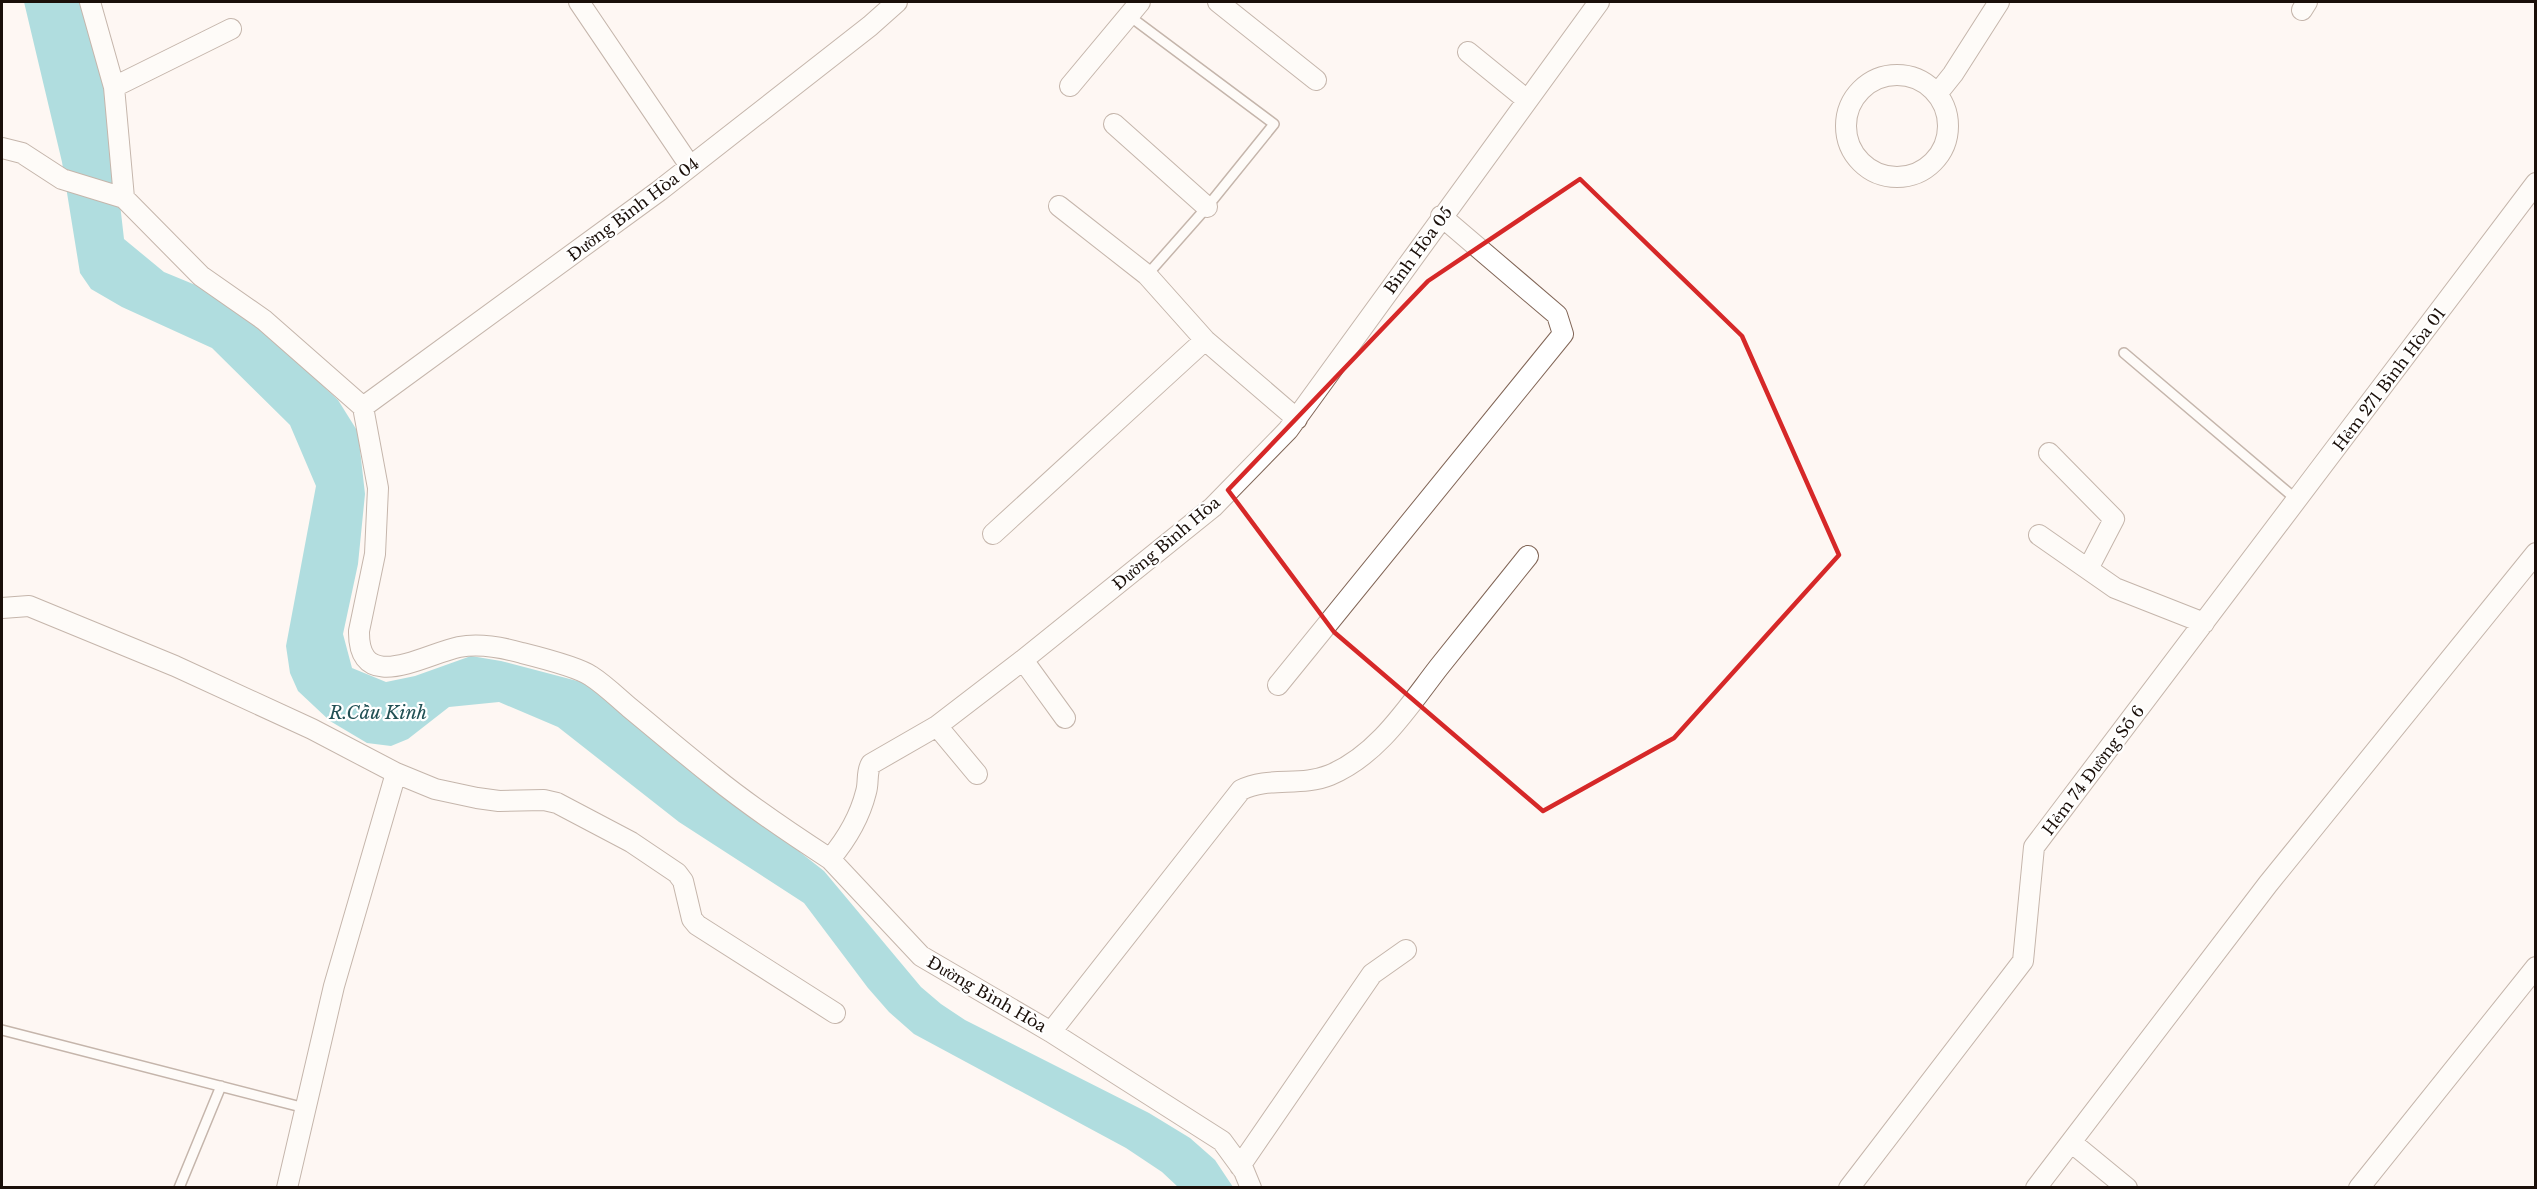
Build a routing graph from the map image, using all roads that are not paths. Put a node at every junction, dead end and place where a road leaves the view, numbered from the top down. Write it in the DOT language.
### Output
graph roads {
  1 [pos="90,2"];
  2 [pos="579,2"];
  3 [pos="897,2"];
  4 [pos="1218,2"];
  5 [pos="1599,2"];
  6 [pos="1999,2"];
  7 [pos="1134,8"];
  8 [pos="231,29"];
  9 [pos="1468,52"];
  10 [pos="1316,80"];
  11 [pos="1070,86"];
  12 [pos="114,87"];
  13 [pos="1937,94"];
  14 [pos="1527,100"];
  15 [pos="1114,124"];
  16 [pos="2,148"];
  17 [pos="690,166"];
  18 [pos="2535,183"];
  19 [pos="124,198"];
  20 [pos="1059,206"];
  21 [pos="1207,207"];
  22 [pos="1441,216"];
  23 [pos="1147,275"];
  24 [pos="1205,340"];
  25 [pos="2124,353"];
  26 [pos="363,408"];
  27 [pos="1297,419"];
  28 [pos="2049,453"];
  29 [pos="1228,492"];
  30 [pos="2297,500"];
  31 [pos="993,534"];
  32 [pos="2039,535"];
  33 [pos="2535,553"];
  34 [pos="1528,556"];
  35 [pos="2088,569"];
  36 [pos="2242,574"];
  37 [pos="2,608"];
  38 [pos="2204,624"];
  39 [pos="1023,660"];
  40 [pos="1278,685"];
  41 [pos="1065,718"];
  42 [pos="937,726"];
  43 [pos="396,773"];
  44 [pos="977,774"];
  45 [pos="830,859"];
  46 [pos="1406,950"];
  47 [pos="2535,967"];
  48 [pos="835,1013"];
  49 [pos="2,1030"];
  50 [pos="1052,1032"];
  51 [pos="221,1086"];
  52 [pos="305,1108"];
  53 [pos="2071,1142"];
  54 [pos="1240,1166"];
  55 [pos="179,1188"];
  56 [pos="287,1188"];
  57 [pos="1251,1188"];
  58 [pos="1849,1188"];
  59 [pos="2036,1188"];
  60 [pos="2127,1188"];
  61 [pos="2359,1188"];
  1 -- 12 [label="street"];
  2 -- 17 [label="street"];
  3 -- 17 [label="street, Đường Bình Hòa 04"];
  4 -- 10 [label="street"];
  5 -- 14 [label="street, Bình Hòa 05"];
  6 -- 13 [label="street"];
  7 -- 11 [label="street"];
  7 -- 21 [label="lane"];
  8 -- 12 [label="street"];
  9 -- 14 [label="street"];
  12 -- 19 [label="street"];
  13 -- 13 [label="street"];
  14 -- 22 [label="street, Bình Hòa 05"];
  15 -- 21 [label="street"];
  16 -- 19 [label="street"];
  17 -- 26 [label="street, Đường Bình Hòa 04"];
  18 -- 30 [label="street, Hẻm 271 Bình Hòa 01"];
  19 -- 26 [label="street"];
  20 -- 23 [label="street"];
  21 -- 23 [label="lane"];
  22 -- 27 [label="street, Bình Hòa 05"];
  22 -- 40 [label="street"];
  23 -- 24 [label="street"];
  24 -- 27 [label="street"];
  24 -- 31 [label="street"];
  25 -- 30 [label="lane"];
  26 -- 45 [label="street"];
  27 -- 29 [label="street, Bình Hòa 05"];
  28 -- 35 [label="street"];
  29 -- 39 [label="street, Đường Bình Hòa"];
  30 -- 36 [label="street, Hẻm 271 Bình Hòa 01"];
  32 -- 35 [label="street"];
  33 -- 53 [label="street"];
  34 -- 50 [label="street"];
  35 -- 38 [label="street"];
  36 -- 38 [label="street, Hẻm 74 Đường Số 6"];
  37 -- 43 [label="street"];
  38 -- 58 [label="street, Hẻm 74 Đường Số 6"];
  39 -- 41 [label="street"];
  39 -- 42 [label="street, Đường Bình Hòa"];
  42 -- 44 [label="street"];
  42 -- 45 [label="street, Đường Bình Hòa"];
  43 -- 48 [label="street"];
  43 -- 52 [label="street"];
  45 -- 50 [label="street, Đường Bình Hòa"];
  46 -- 54 [label="street"];
  47 -- 61 [label="street"];
  49 -- 51 [label="lane"];
  50 -- 54 [label="street, Đường Bình Hòa"];
  51 -- 52 [label="lane"];
  51 -- 55 [label="lane"];
  52 -- 56 [label="street"];
  53 -- 59 [label="street"];
  53 -- 60 [label="street"];
  54 -- 57 [label="street, Đường Bình Hòa"];
}
